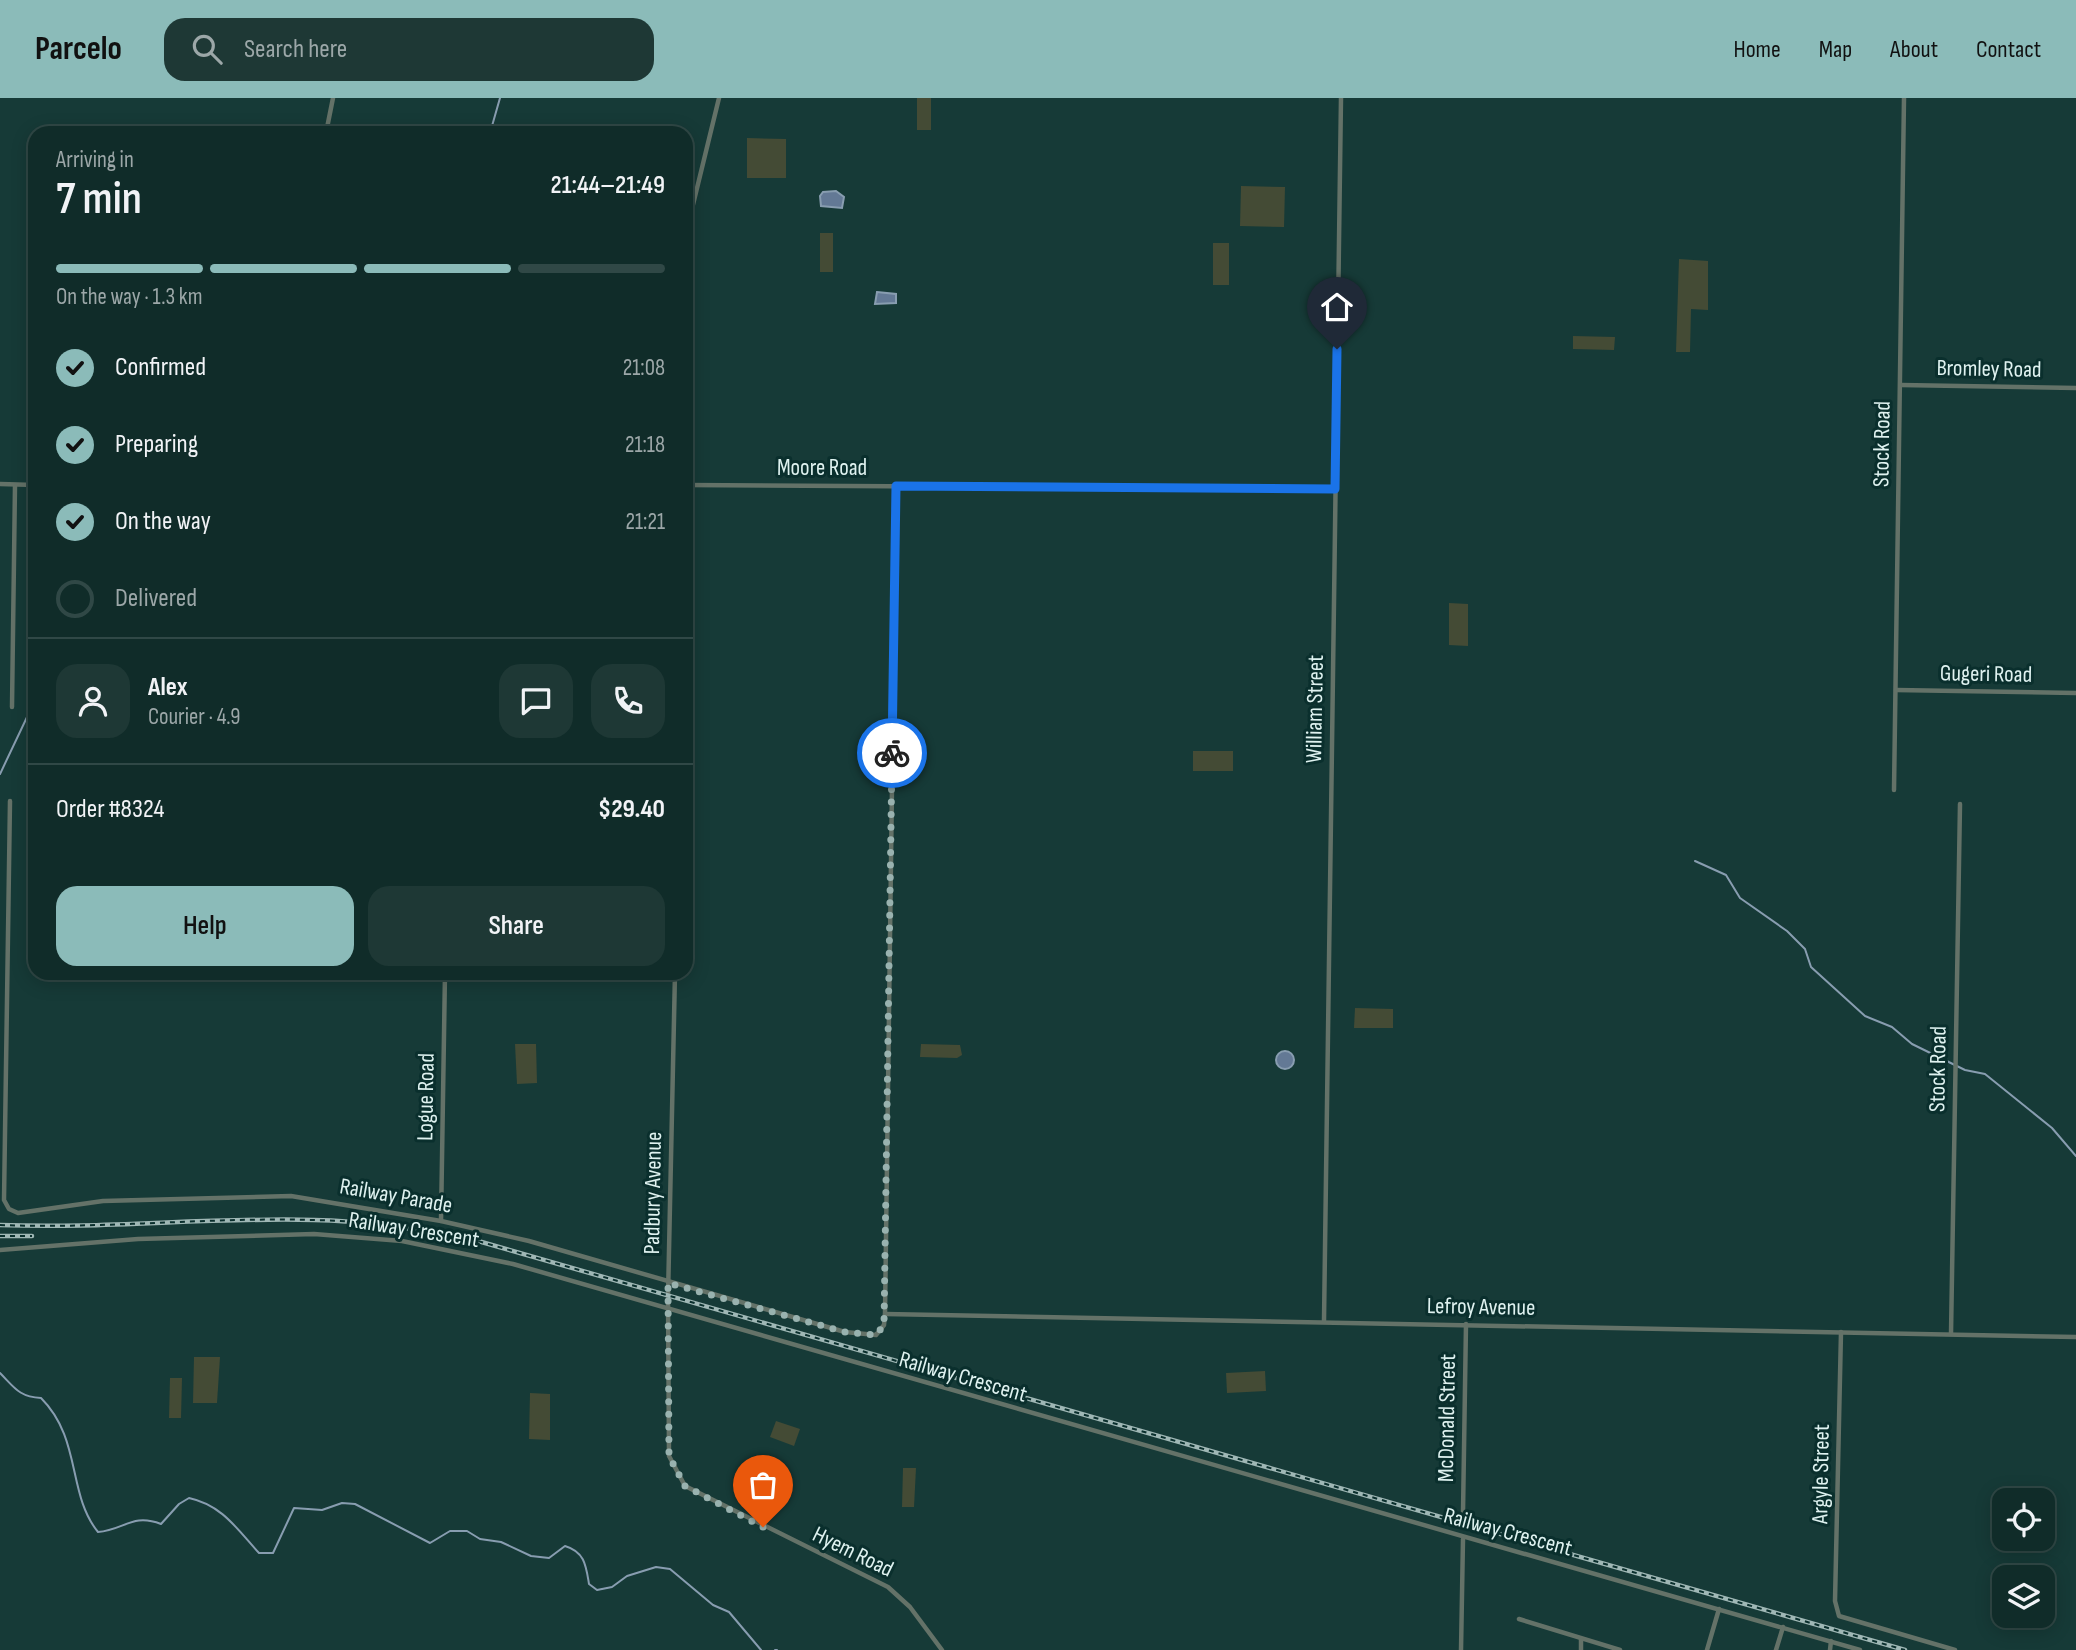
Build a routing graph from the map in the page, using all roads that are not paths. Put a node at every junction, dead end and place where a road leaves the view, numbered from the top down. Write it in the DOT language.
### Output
graph roads {
  1 [pos="333,98"];
  2 [pos="719,98"];
  3 [pos="1341,98"];
  4 [pos="1904,98"];
  5 [pos="327,126"];
  6 [pos="693,196"];
  7 [pos="1901,385"];
  8 [pos="2076,388"];
  9 [pos="0,484"];
  10 [pos="15,485"];
  11 [pos="28,485"];
  12 [pos="693,485"];
  13 [pos="896,486"];
  14 [pos="1335,489"];
  15 [pos="1896,690"];
  16 [pos="2076,693"];
  17 [pos="12,707"];
  18 [pos="1894,790"];
  19 [pos="10,801"];
  20 [pos="1960,804"];
  21 [pos="445,980"];
  22 [pos="675,980"];
  23 [pos="441,1221"];
  24 [pos="0,1250"];
  25 [pos="668,1283"];
  26 [pos="668,1310"];
  27 [pos="885,1314"];
  28 [pos="1324,1321"];
  29 [pos="1466,1324"];
  30 [pos="1841,1332"];
  31 [pos="1951,1334"];
  32 [pos="2076,1337"];
  33 [pos="669,1456"];
  34 [pos="1463,1512"];
  35 [pos="1463,1539"];
  36 [pos="1719,1609"];
  37 [pos="1519,1619"];
  38 [pos="1783,1628"];
  39 [pos="1581,1639"];
  40 [pos="1830,1641"];
  41 [pos="942,1650"];
  42 [pos="1461,1650"];
  43 [pos="1581,1650"];
  44 [pos="1620,1650"];
  45 [pos="1707,1650"];
  46 [pos="1776,1650"];
  47 [pos="1830,1650"];
  48 [pos="1860,1650"];
  49 [pos="1955,1650"];
  1 -- 5 [label="street"];
  2 -- 6 [label="street"];
  3 -- 14 [label="street, William Street"];
  4 -- 7 [label="street, Stock Road"];
  7 -- 8 [label="street, Bromley Road"];
  7 -- 15 [label="street, Stock Road"];
  9 -- 10 [label="street"];
  10 -- 11 [label="street"];
  10 -- 17 [label="street"];
  12 -- 13 [label="street, Moore Road"];
  13 -- 14 [label="street, Moore Road"];
  13 -- 27 [label="street"];
  14 -- 28 [label="street, William Street"];
  15 -- 16 [label="street, Gugeri Road"];
  15 -- 18 [label="street, Stock Road"];
  19 -- 23 [label="street, Railway Parade"];
  20 -- 31 [label="street, Stock Road"];
  21 -- 23 [label="street, Logue Road"];
  22 -- 25 [label="street, Padbury Avenue"];
  23 -- 25 [label="street, Railway Parade"];
  24 -- 26 [label="street, Railway Crescent"];
  25 -- 26 [label="street, Padbury Avenue"];
  25 -- 27 [label="street, Railway Parade"];
  26 -- 33 [label="street, Padbury Avenue"];
  26 -- 35 [label="street, Railway Crescent"];
  27 -- 28 [label="street, Lefroy Avenue"];
  28 -- 29 [label="street, Lefroy Avenue"];
  29 -- 30 [label="street, Lefroy Avenue"];
  29 -- 34 [label="street, McDonald Street"];
  30 -- 31 [label="street, Lefroy Avenue"];
  30 -- 49 [label="street, Argyle Street"];
  31 -- 32 [label="street, Lefroy Avenue"];
  33 -- 41 [label="street, Hyem Road"];
  35 -- 36 [label="street, Railway Crescent"];
  35 -- 42 [label="street"];
  36 -- 38 [label="street, Railway Crescent"];
  36 -- 45 [label="street"];
  37 -- 39 [label="street"];
  38 -- 40 [label="street, Railway Crescent"];
  38 -- 46 [label="street"];
  39 -- 43 [label="street"];
  39 -- 44 [label="street"];
  40 -- 47 [label="street"];
  40 -- 48 [label="street, Railway Crescent"];
}
